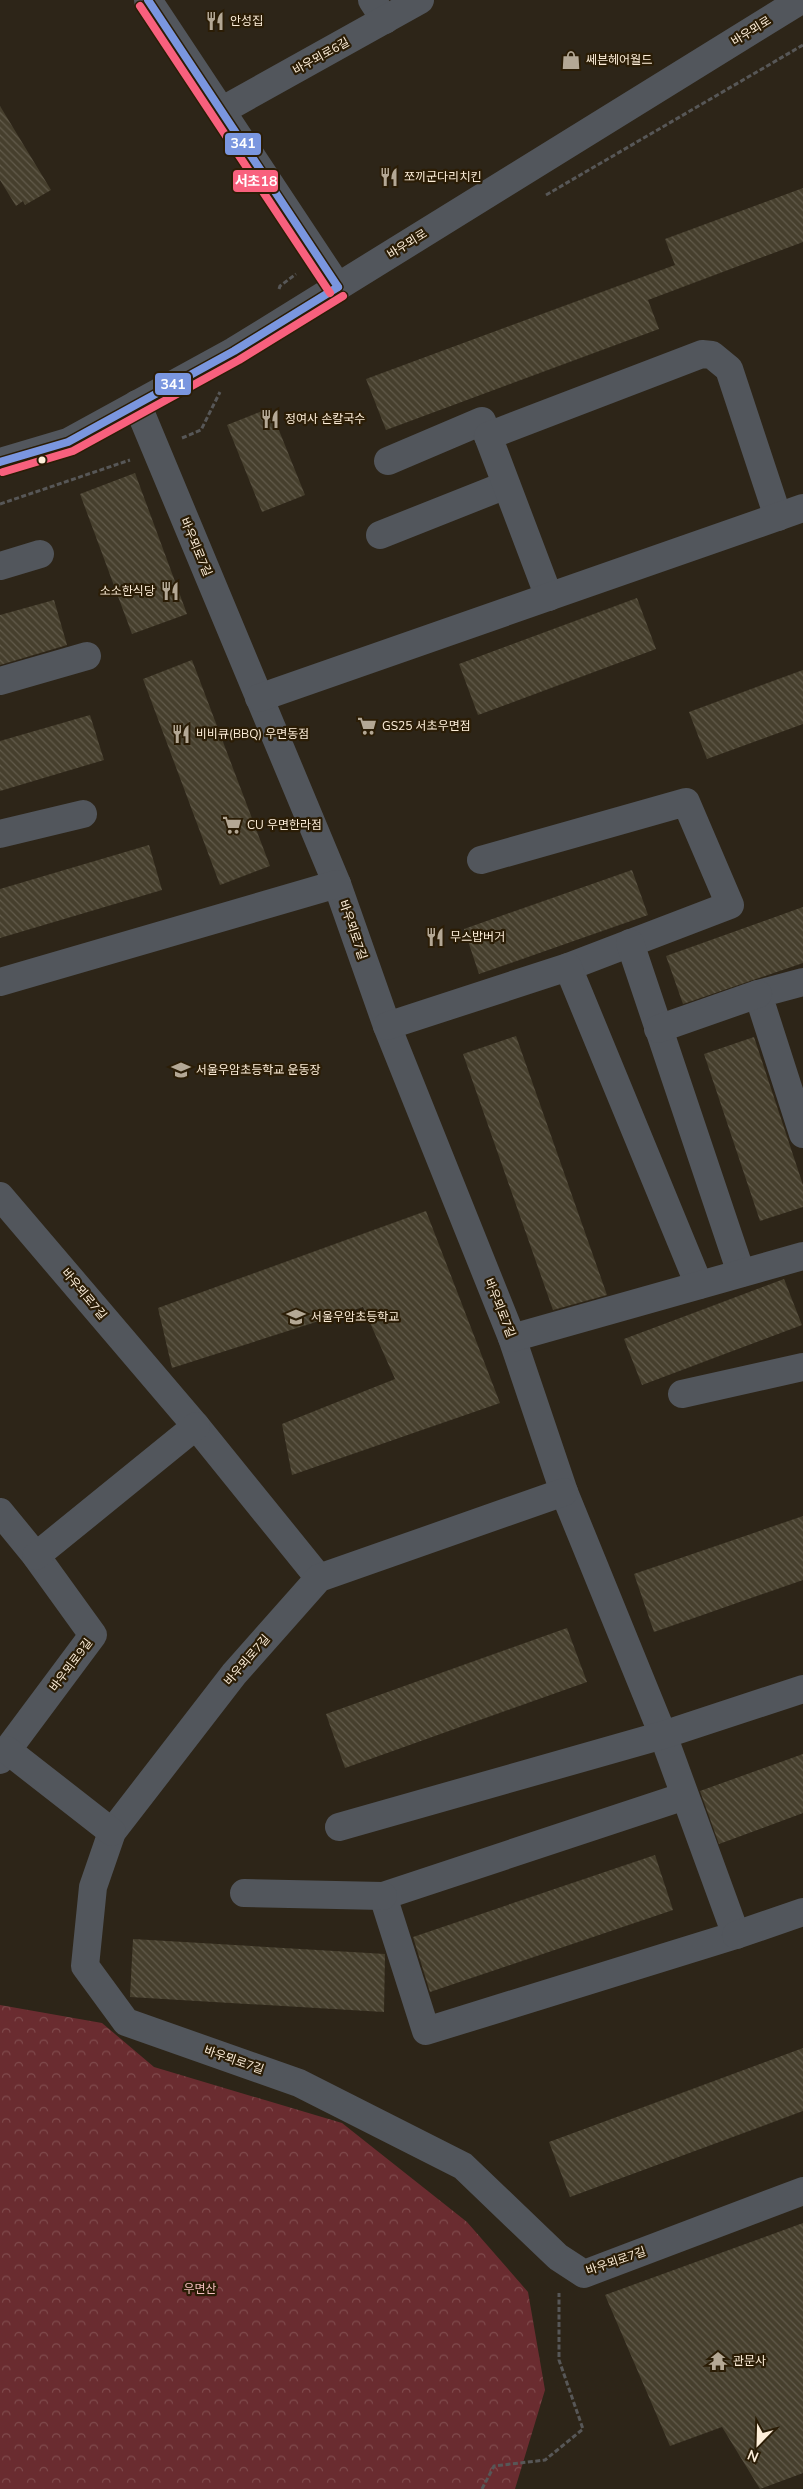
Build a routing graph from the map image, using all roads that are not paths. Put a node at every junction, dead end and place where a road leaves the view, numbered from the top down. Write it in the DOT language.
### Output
graph roads {
  1 [pos="148,0"];
  2 [pos="420,0"];
  3 [pos="801,0"];
  4 [pos="378,10"];
  5 [pos="221,111"];
  6 [pos="338,287"];
  7 [pos="137,404"];
  8 [pos="488,436"];
  9 [pos="388,461"];
  10 [pos="0,462"];
  11 [pos="506,486"];
  12 [pos="791,512"];
  13 [pos="380,535"];
  14 [pos="40,554"];
  15 [pos="0,566"];
  16 [pos="549,597"];
  17 [pos="87,656"];
  18 [pos="0,681"];
  19 [pos="259,698"];
  20 [pos="83,814"];
  21 [pos="0,834"];
  22 [pos="482,860"];
  23 [pos="337,884"];
  24 [pos="630,943"];
  25 [pos="568,967"];
  26 [pos="0,982"];
  27 [pos="803,982"];
  28 [pos="758,994"];
  29 [pos="387,1026"];
  30 [pos="658,1029"];
  31 [pos="803,1134"];
  32 [pos="0,1196"];
  33 [pos="803,1256"];
  34 [pos="741,1273"];
  35 [pos="699,1286"];
  36 [pos="512,1338"];
  37 [pos="803,1368"];
  38 [pos="682,1394"];
  39 [pos="196,1426"];
  40 [pos="564,1492"];
  41 [pos="0,1512"];
  42 [pos="36,1556"];
  43 [pos="320,1578"];
  44 [pos="803,1689"];
  45 [pos="663,1735"];
  46 [pos="6,1743"];
  47 [pos="685,1796"];
  48 [pos="339,1827"];
  49 [pos="112,1832"];
  50 [pos="244,1893"];
  51 [pos="383,1896"];
  52 [pos="803,1912"];
  53 [pos="736,1935"];
  54 [pos="803,2191"];
  1 -- 5 [label="street"];
  2 -- 4 [label="street, 바우뫼로6길"];
  3 -- 6 [label="street, 바우뫼로"];
  4 -- 5 [label="street, 바우뫼로6길"];
  5 -- 6 [label="street"];
  6 -- 7 [label="street, 바우뫼로"];
  7 -- 10 [label="street, 바우뫼로"];
  7 -- 19 [label="street, 바우뫼로7길"];
  8 -- 9 [label="street"];
  8 -- 11 [label="street"];
  8 -- 12 [label="street"];
  11 -- 13 [label="street"];
  11 -- 16 [label="street"];
  12 -- 16 [label="street"];
  14 -- 15 [label="street"];
  16 -- 19 [label="street"];
  17 -- 18 [label="street"];
  19 -- 23 [label="street, 바우뫼로7길"];
  20 -- 21 [label="street"];
  22 -- 24 [label="street"];
  23 -- 26 [label="street, 바우뫼로7길"];
  23 -- 29 [label="street, 바우뫼로7길"];
  24 -- 25 [label="street"];
  24 -- 30 [label="street"];
  25 -- 29 [label="street"];
  25 -- 35 [label="street"];
  27 -- 28 [label="street"];
  28 -- 30 [label="street"];
  28 -- 31 [label="street"];
  29 -- 36 [label="street, 바우뫼로7길"];
  30 -- 34 [label="street"];
  32 -- 39 [label="street, 바우뫼로7길"];
  33 -- 34 [label="street"];
  34 -- 35 [label="street"];
  35 -- 36 [label="street"];
  36 -- 40 [label="street, 바우뫼로7길"];
  37 -- 38 [label="street"];
  39 -- 42 [label="street"];
  39 -- 43 [label="street, 바우뫼로7길"];
  40 -- 43 [label="street, 바우뫼로7길"];
  40 -- 45 [label="street"];
  41 -- 42 [label="street, 바우뫼로9길"];
  42 -- 46 [label="street, 바우뫼로9길"];
  43 -- 49 [label="street, 바우뫼로7길"];
  44 -- 45 [label="street"];
  45 -- 47 [label="street"];
  45 -- 48 [label="street"];
  46 -- 49 [label="street"];
  47 -- 51 [label="street"];
  47 -- 53 [label="street"];
  49 -- 54 [label="street, 바우뫼로7길"];
  50 -- 51 [label="street"];
  51 -- 53 [label="street"];
  52 -- 53 [label="street"];
}
